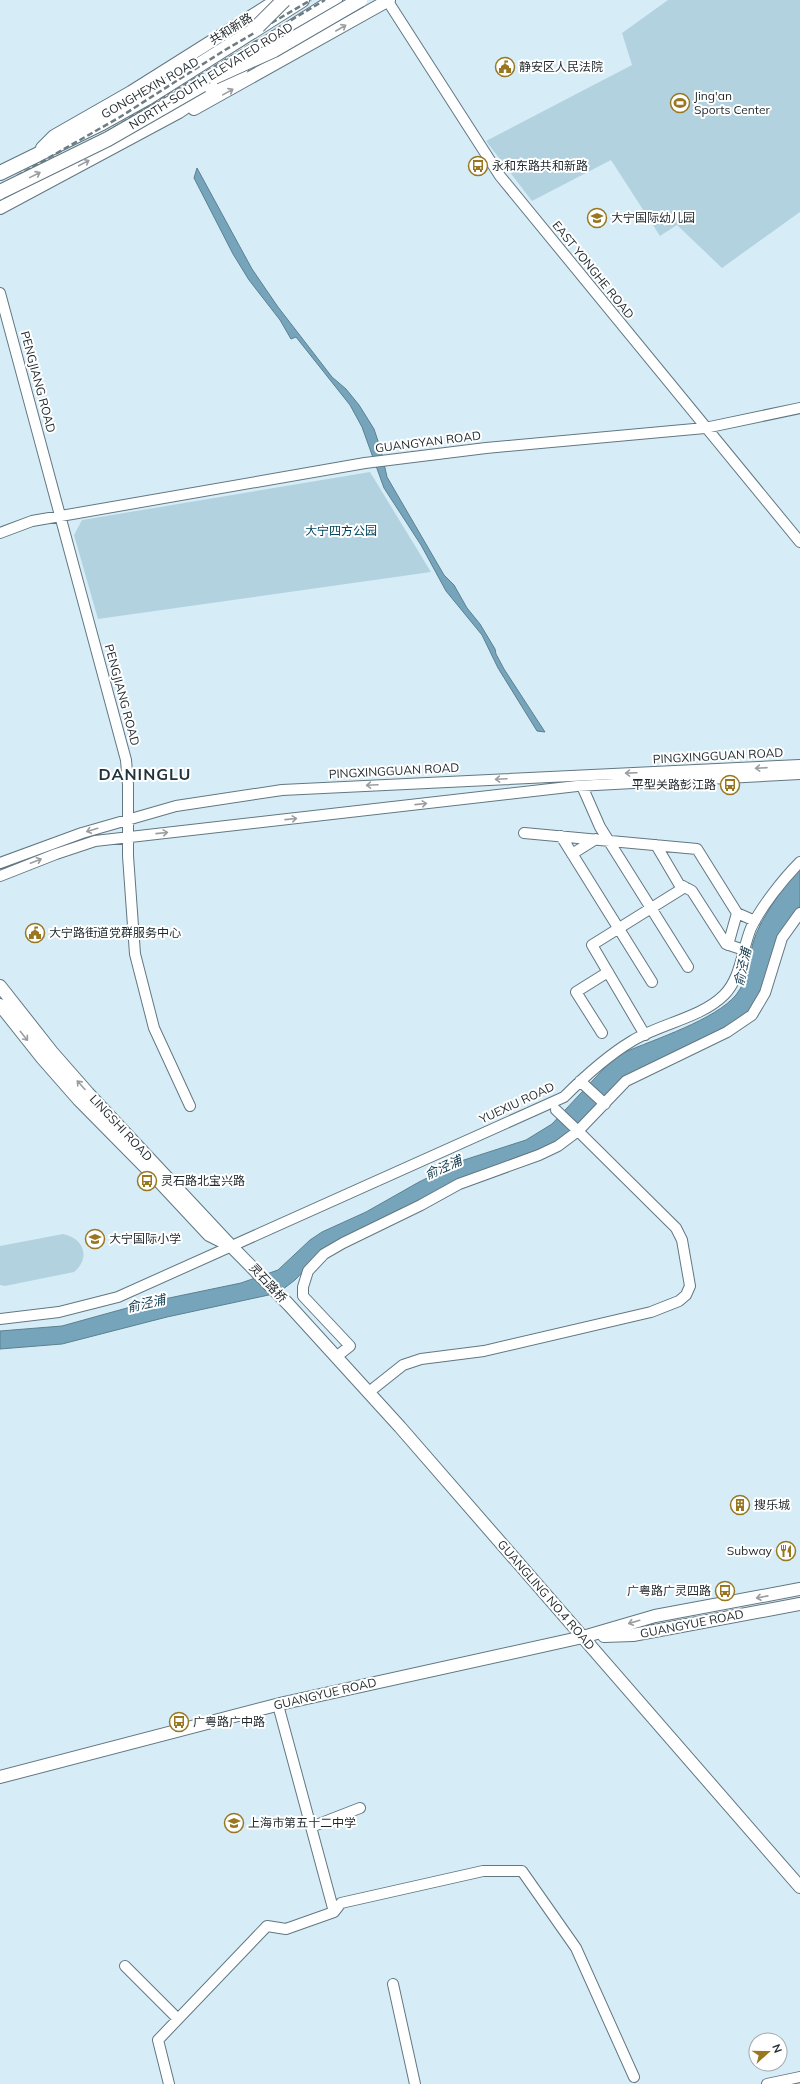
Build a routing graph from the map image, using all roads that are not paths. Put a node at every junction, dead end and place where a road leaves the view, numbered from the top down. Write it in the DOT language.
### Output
graph roads {
  1 [pos="277,0"];
  2 [pos="284,0"];
  3 [pos="297,0"];
  4 [pos="302,0"];
  5 [pos="335,0"];
  6 [pos="351,0"];
  7 [pos="360,0"];
  8 [pos="388,0"];
  9 [pos="258,26"];
  10 [pos="214,77"];
  11 [pos="154,126"];
  12 [pos="42,148"];
  13 [pos="0,170"];
  14 [pos="0,173"];
  15 [pos="0,192"];
  16 [pos="0,208"];
  17 [pos="0,293"];
  18 [pos="800,408"];
  19 [pos="705,428"];
  20 [pos="61,516"];
  21 [pos="0,533"];
  22 [pos="800,542"];
  23 [pos="800,765"];
  24 [pos="800,774"];
  25 [pos="582,786"];
  26 [pos="129,819"];
  27 [pos="524,833"];
  28 [pos="561,836"];
  29 [pos="129,837"];
  30 [pos="596,839"];
  31 [pos="608,840"];
  32 [pos="656,845"];
  33 [pos="572,854"];
  34 [pos="800,862"];
  35 [pos="0,863"];
  36 [pos="0,876"];
  37 [pos="684,887"];
  38 [pos="650,907"];
  39 [pos="738,913"];
  40 [pos="800,913"];
  41 [pos="755,921"];
  42 [pos="619,927"];
  43 [pos="728,945"];
  44 [pos="744,950"];
  45 [pos="688,967"];
  46 [pos="608,972"];
  47 [pos="652,982"];
  48 [pos="0,986"];
  49 [pos="0,1005"];
  50 [pos="602,1033"];
  51 [pos="645,1035"];
  52 [pos="580,1081"];
  53 [pos="605,1104"];
  54 [pos="190,1106"];
  55 [pos="556,1110"];
  56 [pos="577,1130"];
  57 [pos="232,1247"];
  58 [pos="289,1305"];
  59 [pos="0,1319"];
  60 [pos="336,1357"];
  61 [pos="369,1392"];
  62 [pos="800,1589"];
  63 [pos="800,1604"];
  64 [pos="582,1637"];
  65 [pos="278,1705"];
  66 [pos="0,1777"];
  67 [pos="360,1808"];
  68 [pos="311,1827"];
  69 [pos="800,1887"];
  70 [pos="334,1912"];
  71 [pos="125,1966"];
  72 [pos="393,1984"];
  73 [pos="178,2018"];
  74 [pos="634,2077"];
  75 [pos="800,2077"];
  76 [pos="169,2084"];
  77 [pos="415,2084"];
  78 [pos="766,2084"];
  1 -- 12 [label="main road, 共和新路"];
  2 -- 9 [label="highway, bridge"];
  3 -- 12 [label="main road, GONGHEXIN ROAD"];
  4 -- 9 [label="highway, NORTH-SOUTH ELEVATED ROAD, bridge"];
  5 -- 10 [label="highway, NORTH-SOUTH ELEVATED ROAD, bridge"];
  6 -- 11 [label="main road"];
  7 -- 10 [label="highway, bridge"];
  11 -- 8 [label="main road, one-way"];
  8 -- 19 [label="street, EAST YONGHE ROAD"];
  9 -- 14 [label="highway, NORTH-SOUTH ELEVATED ROAD"];
  15 -- 10 [label="highway, NORTH-SOUTH ELEVATED ROAD, one-way, bridge"];
  16 -- 11 [label="main road, one-way"];
  12 -- 13 [label="main road, GONGHEXIN ROAD"];
  17 -- 20 [label="street, PENGJIANG ROAD"];
  18 -- 19 [label="street, GUANGYAN ROAD"];
  19 -- 20 [label="street, GUANGYAN ROAD"];
  19 -- 22 [label="street, EAST YONGHE ROAD"];
  20 -- 21 [label="street, GUANGYAN ROAD"];
  20 -- 26 [label="street, PENGJIANG ROAD"];
  23 -- 26 [label="street, PINGXINGGUAN ROAD, one-way"];
  24 -- 25 [label="street, PINGXINGGUAN ROAD"];
  29 -- 25 [label="street, PINGXINGGUAN ROAD, one-way"];
  25 -- 31 [label="street"];
  26 -- 29 [label="street, PENGJIANG ROAD"];
  26 -- 35 [label="street, PINGXINGGUAN ROAD, one-way"];
  27 -- 28 [label="street"];
  28 -- 30 [label="street"];
  28 -- 33 [label="street"];
  36 -- 29 [label="street, PINGXINGGUAN ROAD, one-way"];
  29 -- 54 [label="street, PENGJIANG ROAD"];
  30 -- 31 [label="street"];
  30 -- 33 [label="street"];
  31 -- 32 [label="street"];
  31 -- 38 [label="street"];
  32 -- 37 [label="street"];
  32 -- 39 [label="street"];
  33 -- 42 [label="street"];
  34 -- 41 [label="street, YUEXIU ROAD"];
  37 -- 38 [label="street"];
  37 -- 43 [label="street"];
  38 -- 42 [label="street"];
  38 -- 45 [label="street"];
  39 -- 41 [label="street"];
  39 -- 43 [label="street"];
  40 -- 53 [label="street"];
  41 -- 44 [label="street, YUEXIU ROAD"];
  42 -- 46 [label="street"];
  42 -- 47 [label="street"];
  43 -- 44 [label="street"];
  44 -- 51 [label="street, YUEXIU ROAD"];
  46 -- 50 [label="street"];
  46 -- 51 [label="street"];
  57 -- 48 [label="main road, LINGSHI ROAD, one-way"];
  49 -- 57 [label="main road, LINGSHI ROAD, one-way"];
  51 -- 52 [label="street, YUEXIU ROAD"];
  52 -- 53 [label="street"];
  52 -- 57 [label="street, YUEXIU ROAD"];
  53 -- 56 [label="street"];
  55 -- 56 [label="street"];
  56 -- 60 [label="street"];
  56 -- 61 [label="street"];
  57 -- 58 [label="main road, 灵石路桥"];
  57 -- 59 [label="street, YUEXIU ROAD"];
  58 -- 60 [label="main road, GUANGLING NO.4 ROAD"];
  60 -- 61 [label="main road, GUANGLING NO.4 ROAD"];
  61 -- 64 [label="main road, GUANGLING NO.4 ROAD"];
  62 -- 64 [label="main road, GUANGYUE ROAD, one-way"];
  63 -- 64 [label="main road, GUANGYUE ROAD"];
  64 -- 65 [label="main road, GUANGYUE ROAD"];
  64 -- 69 [label="main road, GUANGLING NO.4 ROAD"];
  65 -- 66 [label="main road, GUANGYUE ROAD"];
  65 -- 68 [label="street"];
  67 -- 68 [label="street"];
  68 -- 70 [label="street"];
  70 -- 73 [label="street"];
  70 -- 74 [label="street"];
  71 -- 73 [label="street"];
  72 -- 77 [label="street"];
  73 -- 76 [label="street"];
  75 -- 78 [label="street"];
}
